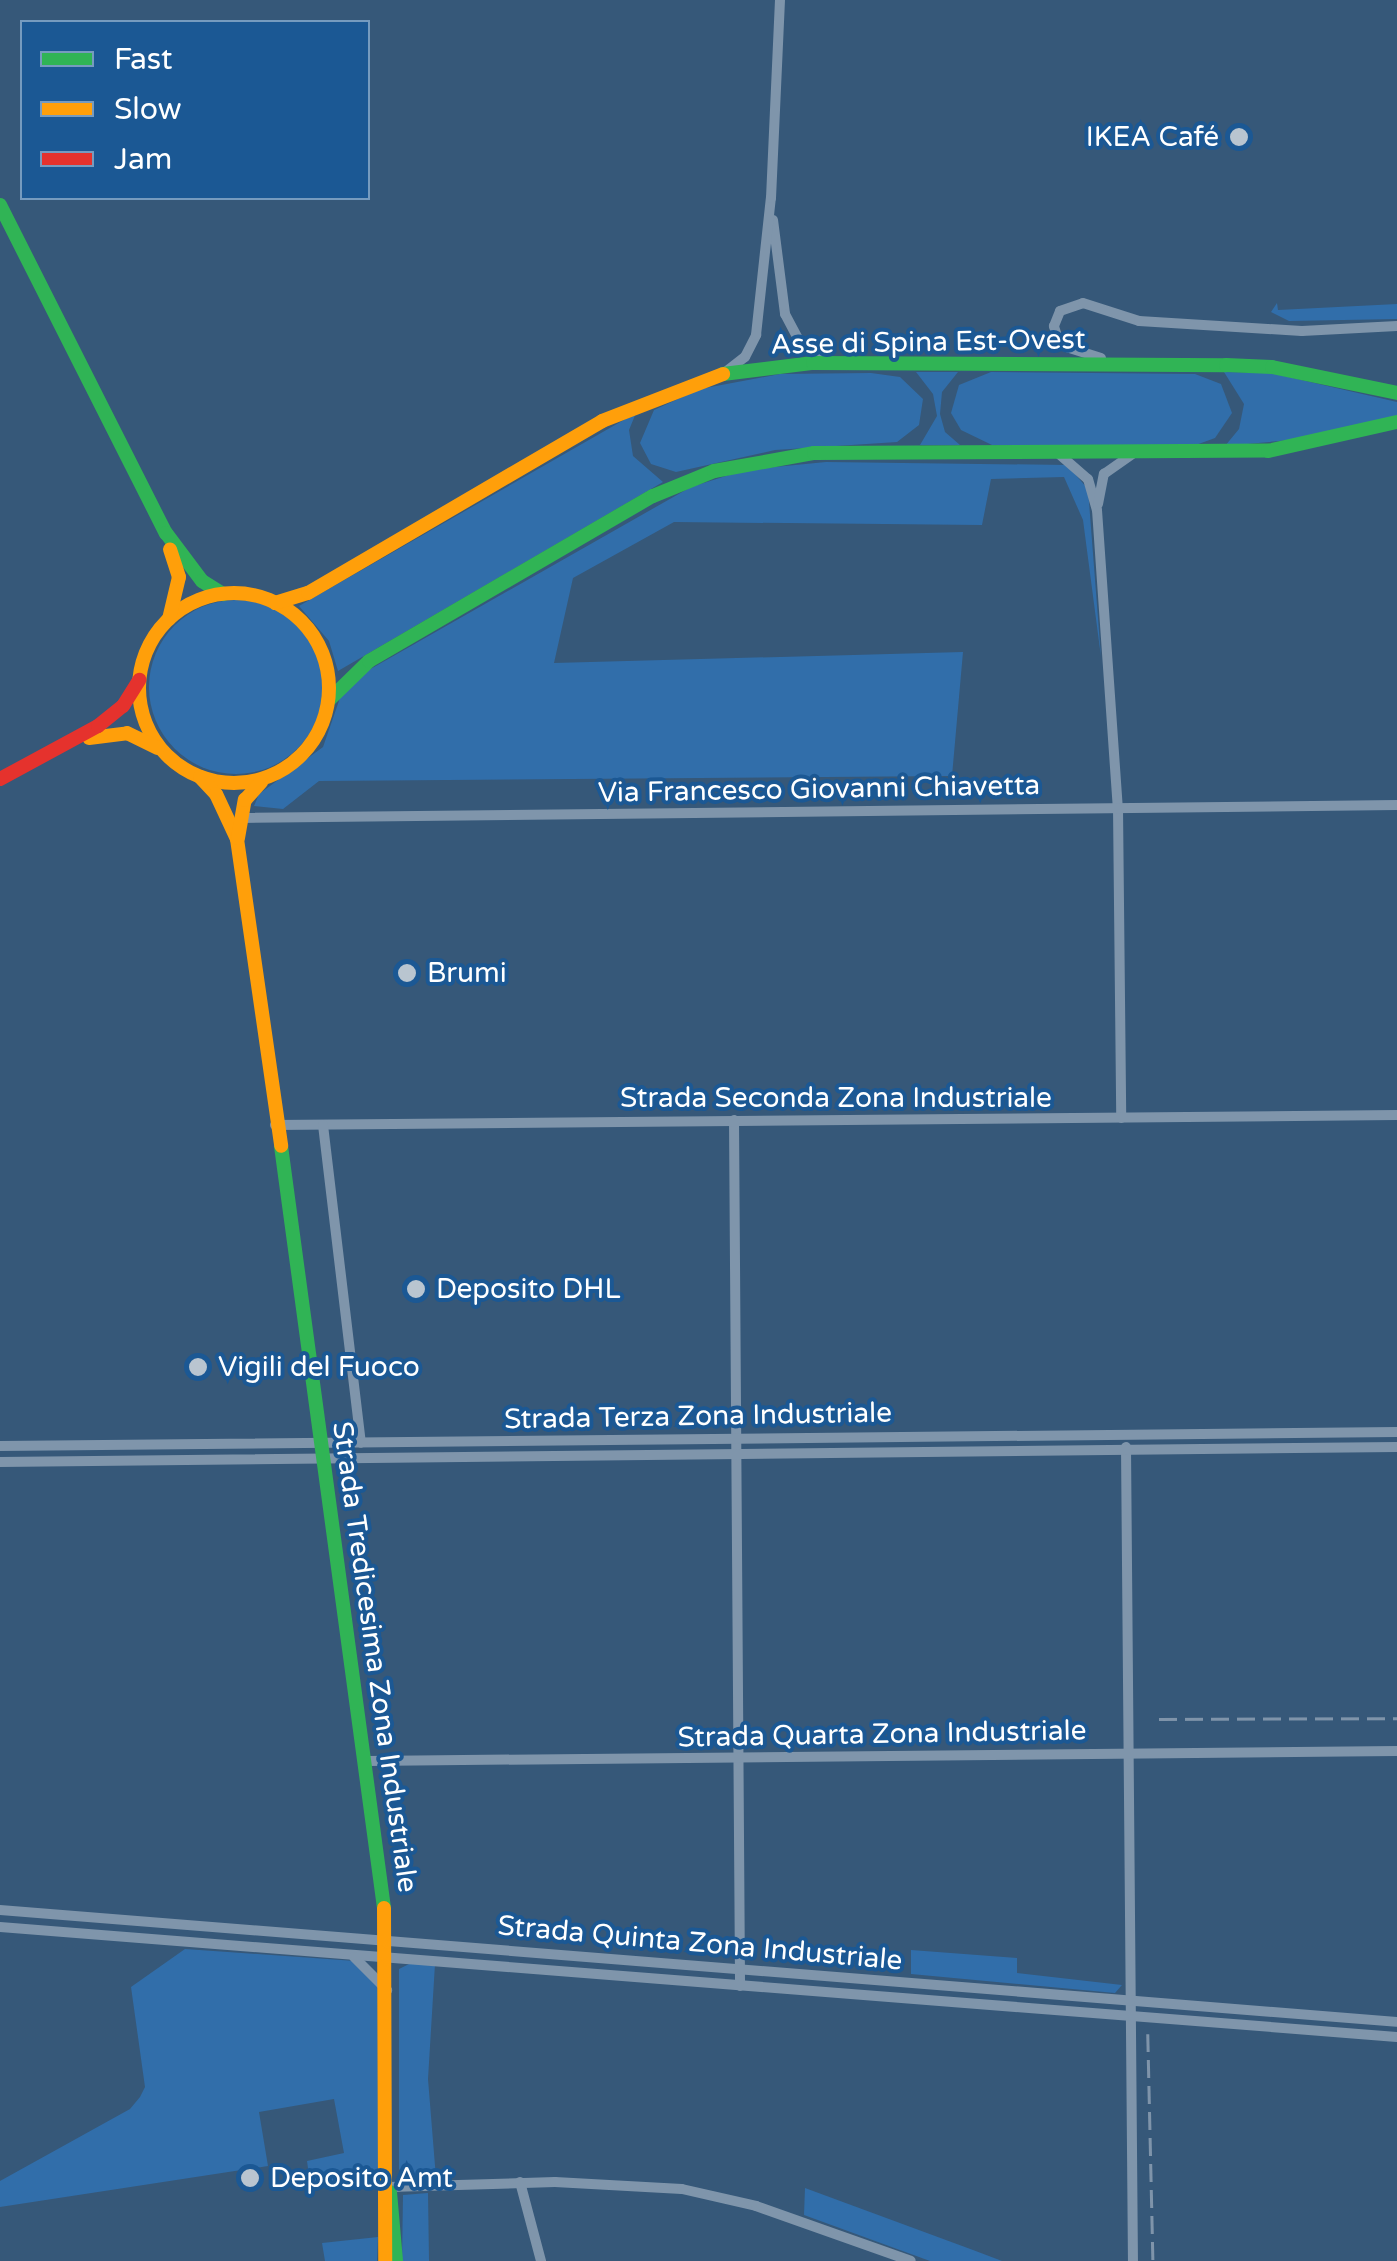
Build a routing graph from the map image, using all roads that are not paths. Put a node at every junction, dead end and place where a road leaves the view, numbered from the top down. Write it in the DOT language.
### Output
graph roads {
  1 [pos="780,0"];
  2 [pos="772,198"];
  3 [pos="0,205"];
  4 [pos="1397,326"];
  5 [pos="850,364"];
  6 [pos="1186,365"];
  7 [pos="722,374"];
  8 [pos="1397,393"];
  9 [pos="1397,422"];
  10 [pos="1058,453"];
  11 [pos="1135,453"];
  12 [pos="1097,510"];
  13 [pos="166,533"];
  14 [pos="224,594"];
  15 [pos="275,602"];
  16 [pos="169,620"];
  17 [pos="140,676"];
  18 [pos="328,701"];
  19 [pos="74,742"];
  20 [pos="164,752"];
  21 [pos="200,777"];
  22 [pos="0,778"];
  23 [pos="266,778"];
  24 [pos="1397,805"];
  25 [pos="1118,808"];
  26 [pos="241,818"];
  27 [pos="238,838"];
  28 [pos="1397,1115"];
  29 [pos="1122,1118"];
  30 [pos="734,1120"];
  31 [pos="275,1125"];
  32 [pos="322,1125"];
  33 [pos="1397,1432"];
  34 [pos="1178,1434"];
  35 [pos="1126,1435"];
  36 [pos="736,1436"];
  37 [pos="912,1436"];
  38 [pos="361,1442"];
  39 [pos="466,1442"];
  40 [pos="0,1446"];
  41 [pos="1397,1448"];
  42 [pos="1178,1450"];
  43 [pos="322,1451"];
  44 [pos="1126,1451"];
  45 [pos="912,1452"];
  46 [pos="736,1454"];
  47 [pos="464,1458"];
  48 [pos="0,1462"];
  49 [pos="1397,1751"];
  50 [pos="1128,1754"];
  51 [pos="738,1760"];
  52 [pos="368,1761"];
  53 [pos="0,1910"];
  54 [pos="0,1928"];
  55 [pos="388,1940"];
  56 [pos="348,1954"];
  57 [pos="389,1956"];
  58 [pos="740,1969"];
  59 [pos="805,1974"];
  60 [pos="740,1986"];
  61 [pos="804,1991"];
  62 [pos="389,1993"];
  63 [pos="1130,2000"];
  64 [pos="1314,2015"];
  65 [pos="1130,2016"];
  66 [pos="1397,2022"];
  67 [pos="1313,2030"];
  68 [pos="1397,2037"];
  69 [pos="520,2182"];
  70 [pos="388,2186"];
  71 [pos="384,2261"];
  72 [pos="396,2261"];
  73 [pos="542,2261"];
  74 [pos="911,2261"];
  75 [pos="1132,2261"];
  1 -- 2 [label="street"];
  2 -- 5 [label="street"];
  2 -- 7 [label="street"];
  3 -- 13 [label="main road"];
  4 -- 6 [label="street"];
  5 -- 6 [label="main road, Asse di Spina Est-Ovest"];
  5 -- 7 [label="main road, Asse di Spina Est-Ovest"];
  6 -- 8 [label="main road, Asse di Spina Est-Ovest"];
  7 -- 15 [label="main road, Asse di Spina Est-Ovest"];
  9 -- 11 [label="main road"];
  10 -- 11 [label="main road"];
  10 -- 12 [label="street"];
  10 -- 18 [label="main road"];
  11 -- 12 [label="street"];
  12 -- 25 [label="street"];
  13 -- 14 [label="main road"];
  13 -- 16 [label="main road"];
  14 -- 15 [label="main road"];
  14 -- 16 [label="main road"];
  15 -- 18 [label="main road"];
  16 -- 17 [label="main road"];
  17 -- 19 [label="main road"];
  17 -- 20 [label="main road"];
  18 -- 23 [label="main road"];
  19 -- 20 [label="main road"];
  19 -- 22 [label="main road"];
  20 -- 21 [label="main road"];
  21 -- 23 [label="main road"];
  21 -- 27 [label="main road"];
  23 -- 26 [label="main road"];
  24 -- 25 [label="street, Via Francesco Giovanni Chiavetta"];
  25 -- 26 [label="street, Via Francesco Giovanni Chiavetta"];
  25 -- 29 [label="street"];
  26 -- 27 [label="main road"];
  27 -- 31 [label="main road, Strada Tredicesima Zona Industriale"];
  28 -- 29 [label="street, Strada Seconda Zona Industriale"];
  29 -- 30 [label="street, Strada Seconda Zona Industriale"];
  30 -- 32 [label="street, Strada Seconda Zona Industriale"];
  30 -- 36 [label="street"];
  31 -- 32 [label="street, Strada Seconda Zona Industriale"];
  31 -- 43 [label="main road, Strada Tredicesima Zona Industriale"];
  32 -- 38 [label="street"];
  33 -- 34 [label="street, Strada Terza Zona Industriale"];
  34 -- 35 [label="street, Strada Terza Zona Industriale"];
  34 -- 42 [label="street"];
  35 -- 37 [label="street, Strada Terza Zona Industriale"];
  35 -- 44 [label="street"];
  36 -- 37 [label="street, Strada Terza Zona Industriale"];
  36 -- 39 [label="street, Strada Terza Zona Industriale"];
  36 -- 46 [label="street"];
  37 -- 45 [label="street"];
  38 -- 39 [label="street, Strada Terza Zona Industriale"];
  38 -- 43 [label="street, Strada Terza Zona Industriale"];
  39 -- 47 [label="street"];
  40 -- 43 [label="street, Strada Terza Zona Industriale"];
  41 -- 42 [label="street, Strada Terza Zona Industriale"];
  42 -- 44 [label="street, Strada Terza Zona Industriale"];
  43 -- 47 [label="street, Strada Terza Zona Industriale"];
  43 -- 48 [label="street, Strada Terza Zona Industriale"];
  43 -- 52 [label="main road, Strada Tredicesima Zona Industriale"];
  44 -- 45 [label="street, Strada Terza Zona Industriale"];
  44 -- 50 [label="street"];
  45 -- 46 [label="street, Strada Terza Zona Industriale"];
  46 -- 47 [label="street, Strada Terza Zona Industriale"];
  46 -- 51 [label="street"];
  49 -- 50 [label="street, Strada Quarta Zona Industriale"];
  50 -- 51 [label="street, Strada Quarta Zona Industriale"];
  50 -- 63 [label="street"];
  51 -- 52 [label="street, Strada Quarta Zona Industriale"];
  51 -- 58 [label="street"];
  52 -- 55 [label="main road, Strada Tredicesima Zona Industriale"];
  53 -- 55 [label="street, Strada Quinta Zona Industriale"];
  54 -- 56 [label="street, Strada Quinta Zona Industriale"];
  55 -- 57 [label="main road, Strada Tredicesima Zona Industriale"];
  55 -- 58 [label="street, Strada Quinta Zona Industriale"];
  56 -- 57 [label="street, Strada Quinta Zona Industriale"];
  56 -- 62 [label="street"];
  57 -- 60 [label="street, Strada Quinta Zona Industriale"];
  57 -- 62 [label="main road, Strada Tredicesima Zona Industriale"];
  58 -- 59 [label="street, Strada Quinta Zona Industriale"];
  58 -- 60 [label="street"];
  59 -- 61 [label="street"];
  59 -- 63 [label="street, Strada Quinta Zona Industriale"];
  60 -- 61 [label="street, Strada Quinta Zona Industriale"];
  61 -- 65 [label="street, Strada Quinta Zona Industriale"];
  62 -- 70 [label="main road, Strada Tredicesima Zona Industriale"];
  63 -- 64 [label="street, Strada Quinta Zona Industriale"];
  63 -- 65 [label="street"];
  64 -- 66 [label="street, Strada Quinta Zona Industriale"];
  64 -- 67 [label="street"];
  65 -- 67 [label="street, Strada Quinta Zona Industriale"];
  65 -- 75 [label="street"];
  67 -- 68 [label="street, Strada Quinta Zona Industriale"];
  69 -- 70 [label="street"];
  69 -- 73 [label="street"];
  69 -- 74 [label="street"];
  70 -- 71 [label="main road"];
  70 -- 72 [label="main road"];
}
